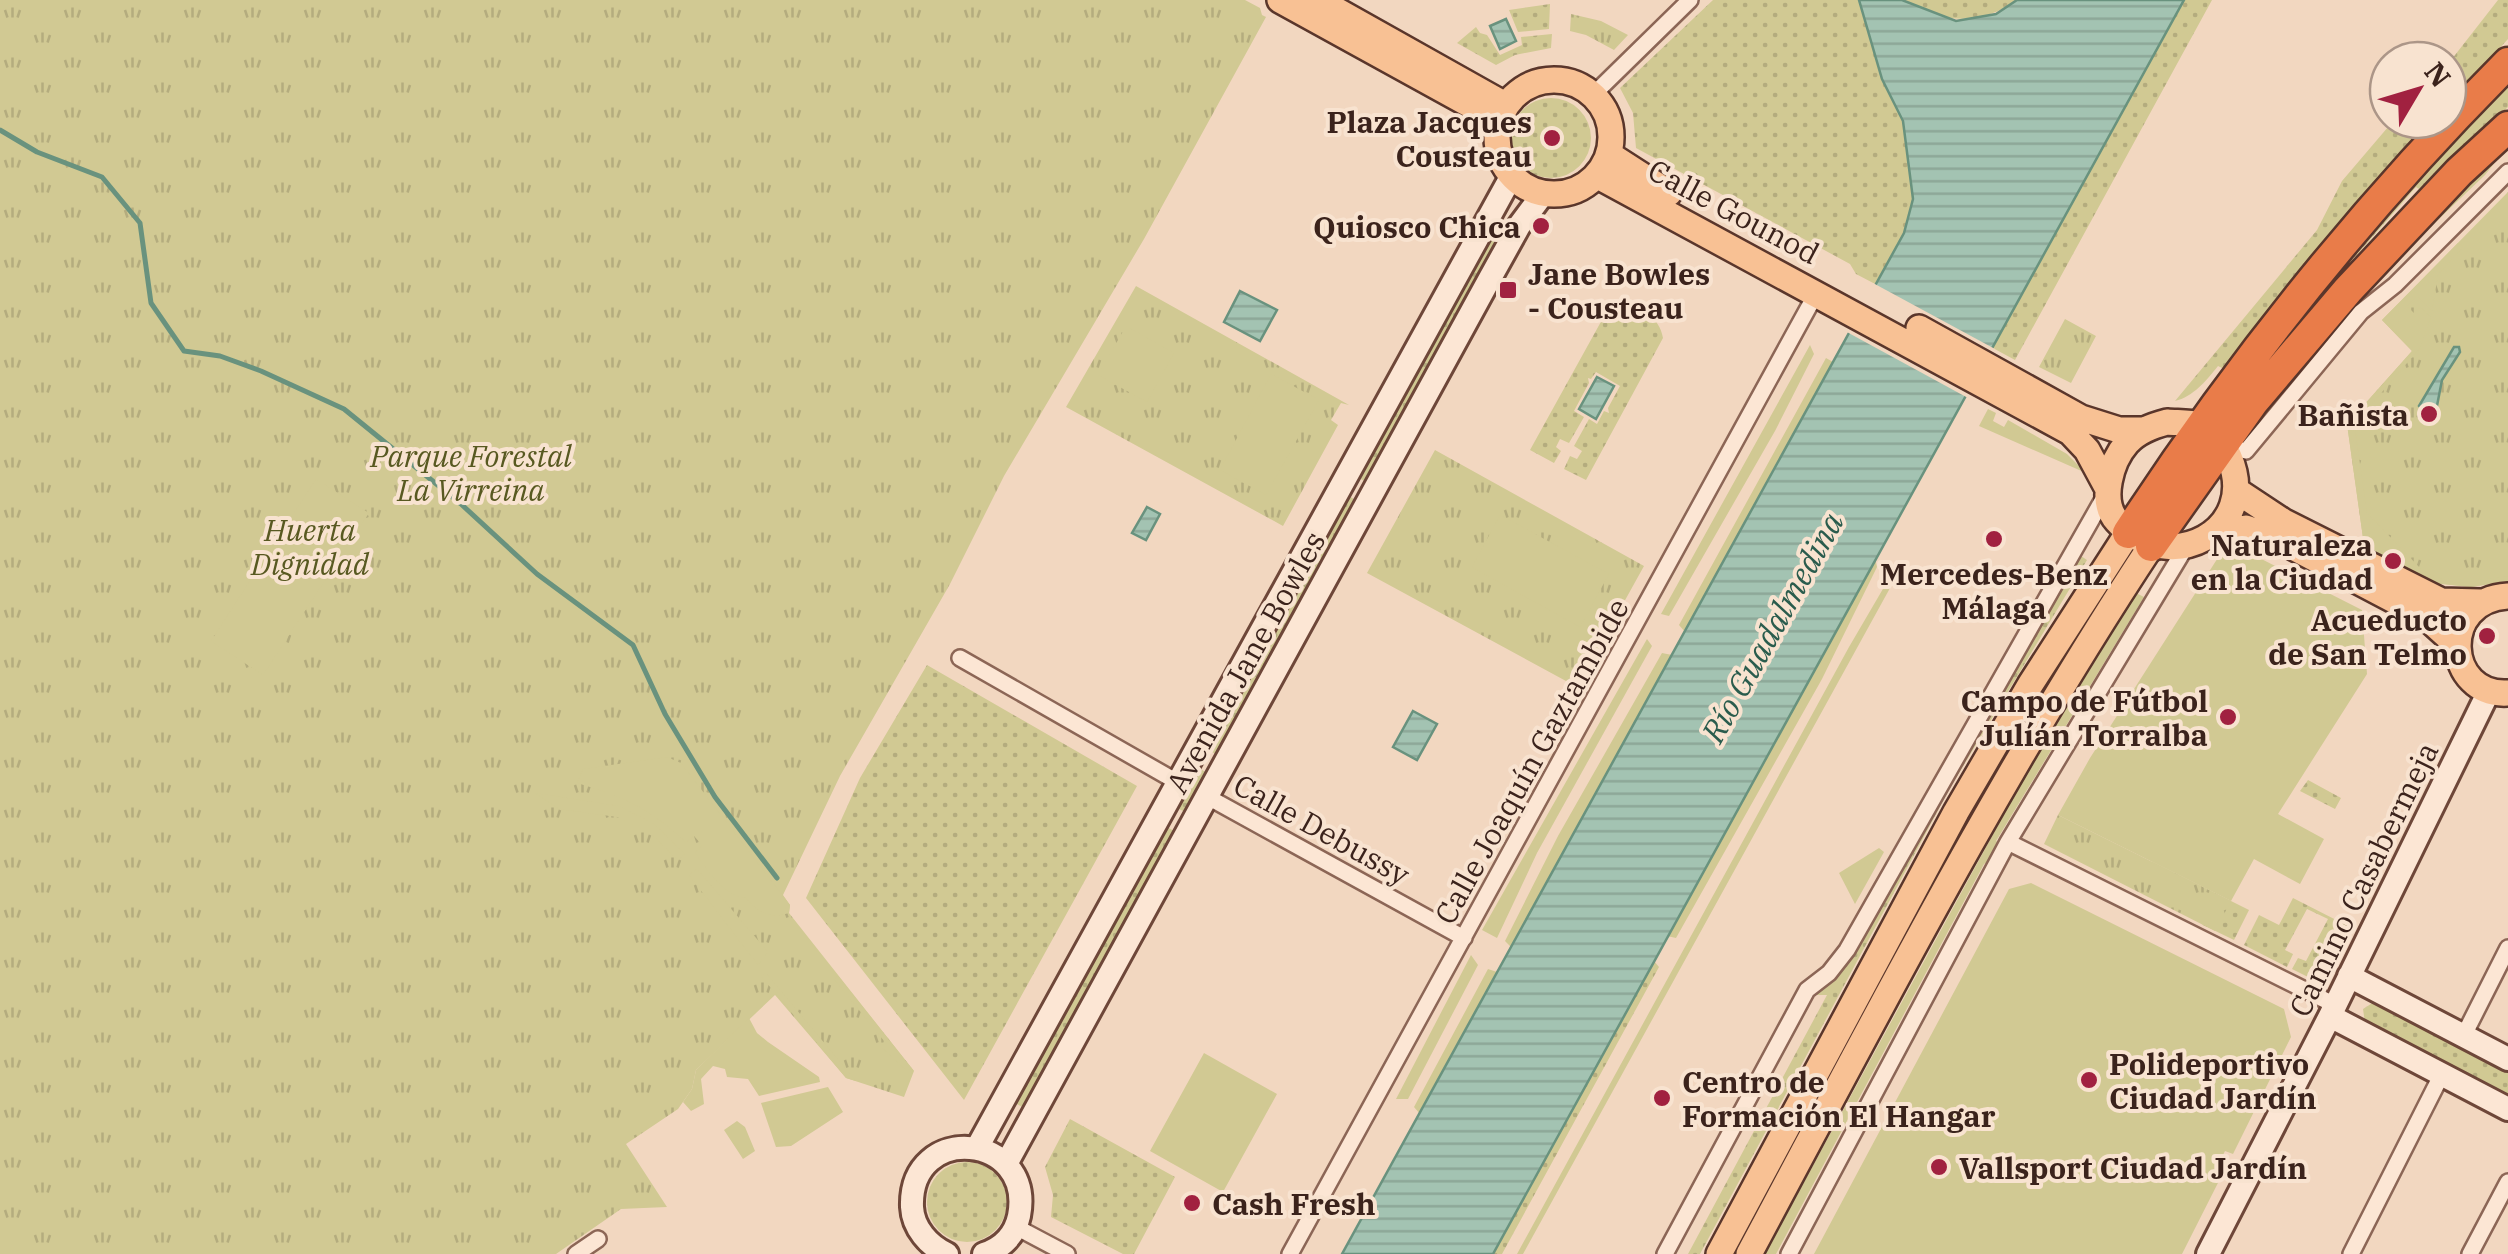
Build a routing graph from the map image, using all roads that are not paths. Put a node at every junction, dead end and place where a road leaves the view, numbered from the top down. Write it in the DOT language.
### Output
graph roads {
  1 [pos="1280,0"];
  2 [pos="1318,0"];
  3 [pos="1690,0"];
  4 [pos="2508,63"];
  5 [pos="1594,94"];
  6 [pos="1502,113"];
  7 [pos="2508,126"];
  8 [pos="1604,165"];
  9 [pos="2508,172"];
  10 [pos="1511,177"];
  11 [pos="1543,194"];
  12 [pos="1834,296"];
  13 [pos="2002,383"];
  14 [pos="2198,426"];
  15 [pos="2142,430"];
  16 [pos="2224,446"];
  17 [pos="2108,489"];
  18 [pos="2236,492"];
  19 [pos="2214,533"];
  20 [pos="2139,540"];
  21 [pos="2187,545"];
  22 [pos="2508,596"];
  23 [pos="2480,602"];
  24 [pos="2457,645"];
  25 [pos="960,658"];
  26 [pos="2499,692"];
  27 [pos="1179,783"];
  28 [pos="1206,796"];
  29 [pos="2008,842"];
  30 [pos="1464,938"];
  31 [pos="2508,948"];
  32 [pos="2348,976"];
  33 [pos="2332,1010"];
  34 [pos="2464,1036"];
  35 [pos="2508,1060"];
  36 [pos="2442,1074"];
  37 [pos="2508,1109"];
  38 [pos="977,1148"];
  39 [pos="1006,1164"];
  40 [pos="2508,1182"];
  41 [pos="1016,1227"];
  42 [pos="598,1239"];
  43 [pos="922,1246"];
  44 [pos="576,1254"];
  45 [pos="947,1254"];
  46 [pos="984,1254"];
  47 [pos="1067,1254"];
  48 [pos="1290,1254"];
  49 [pos="1665,1254"];
  50 [pos="1719,1254"];
  51 [pos="1749,1254"];
  52 [pos="1789,1254"];
  53 [pos="2208,1254"];
  54 [pos="2351,1254"];
  55 [pos="2470,1254"];
  1 -- 6 [label="main road"];
  2 -- 6 [label="main road"];
  3 -- 5 [label="street"];
  4 -- 14 [label="highway"];
  5 -- 6 [label="main road"];
  5 -- 8 [label="main road"];
  6 -- 10 [label="main road"];
  7 -- 16 [label="highway"];
  8 -- 11 [label="main road"];
  8 -- 12 [label="main road, Calle Gounod"];
  9 -- 16 [label="street"];
  10 -- 11 [label="main road"];
  10 -- 27 [label="main road, Avenida Jane Bowles"];
  11 -- 28 [label="main road, Avenida Jane Bowles"];
  12 -- 13 [label="main road, Calle Gounod"];
  12 -- 30 [label="street, Calle Joaquín Gaztambide"];
  13 -- 15 [label="main road"];
  13 -- 17 [label="main road"];
  14 -- 15 [label="main road"];
  14 -- 16 [label="main road"];
  14 -- 20 [label="highway"];
  15 -- 17 [label="main road"];
  16 -- 18 [label="main road"];
  16 -- 20 [label="highway"];
  17 -- 20 [label="main road"];
  17 -- 49 [label="street"];
  18 -- 19 [label="main road"];
  18 -- 23 [label="main road"];
  19 -- 21 [label="main road"];
  19 -- 24 [label="main road"];
  20 -- 21 [label="main road"];
  20 -- 50 [label="main road"];
  20 -- 51 [label="main road"];
  21 -- 29 [label="street"];
  22 -- 23 [label="main road"];
  23 -- 24 [label="main road"];
  24 -- 26 [label="main road"];
  25 -- 27 [label="street"];
  26 -- 32 [label="main road, Camino Casabermeja"];
  27 -- 38 [label="main road, Avenida Jane Bowles"];
  28 -- 30 [label="street, Calle Debussy"];
  28 -- 39 [label="main road, Avenida Jane Bowles"];
  29 -- 33 [label="street"];
  29 -- 52 [label="street"];
  30 -- 48 [label="street, Calle Joaquín Gaztambide"];
  31 -- 34 [label="street"];
  32 -- 33 [label="main road, Camino Casabermeja"];
  32 -- 34 [label="main road"];
  33 -- 36 [label="main road"];
  33 -- 53 [label="main road, Camino Casabermeja"];
  34 -- 35 [label="main road"];
  36 -- 37 [label="main road"];
  36 -- 54 [label="street"];
  38 -- 39 [label="main road"];
  38 -- 43 [label="main road"];
  39 -- 41 [label="main road"];
  40 -- 55 [label="street"];
  41 -- 46 [label="main road"];
  41 -- 47 [label="street"];
  42 -- 44 [label="street"];
  43 -- 45 [label="main road"];
}
